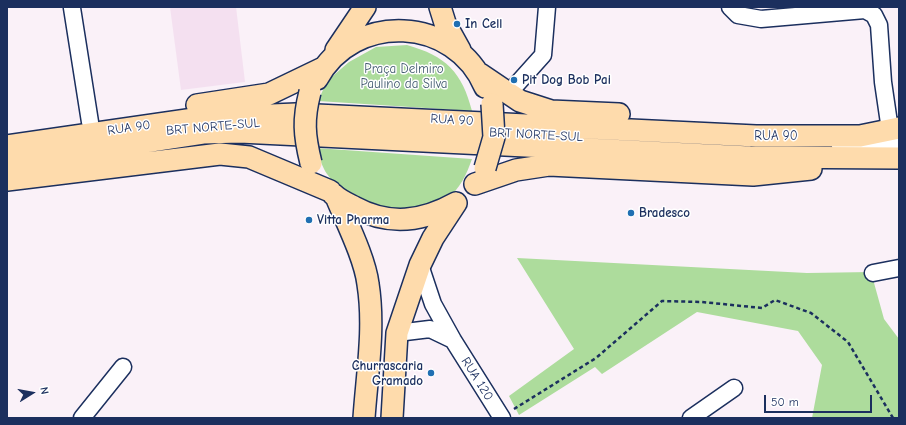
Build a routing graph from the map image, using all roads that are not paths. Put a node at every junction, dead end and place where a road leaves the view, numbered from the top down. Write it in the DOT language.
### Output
graph roads {
  1 [pos="365,7"];
  2 [pos="440,7"];
  3 [pos="547,7"];
  4 [pos="730,7"];
  5 [pos="72,8"];
  6 [pos="461,53"];
  7 [pos="327,63"];
  8 [pos="500,99"];
  9 [pos="90,122"];
  10 [pos="896,125"];
  11 [pos="7,134"];
  12 [pos="899,143"];
  13 [pos="7,146"];
  14 [pos="7,154"];
  15 [pos="899,158"];
  16 [pos="7,163"];
  17 [pos="480,176"];
  18 [pos="7,180"];
  19 [pos="333,195"];
  20 [pos="456,204"];
  21 [pos="420,265"];
  22 [pos="899,268"];
  23 [pos="872,273"];
  24 [pos="397,333"];
  25 [pos="453,340"];
  26 [pos="123,367"];
  27 [pos="734,388"];
  28 [pos="82,418"];
  29 [pos="364,418"];
  30 [pos="392,418"];
  31 [pos="501,418"];
  32 [pos="691,418"];
  1 -- 7 [label="main road"];
  2 -- 6 [label="main road"];
  3 -- 8 [label="street"];
  4 -- 10 [label="street"];
  5 -- 9 [label="street"];
  6 -- 7 [label="main road"];
  6 -- 8 [label="main road"];
  7 -- 9 [label="main road"];
  7 -- 19 [label="main road, bridge"];
  8 -- 10 [label="main road"];
  8 -- 17 [label="main road, bridge"];
  9 -- 11 [label="main road"];
  10 -- 13 [label="main road, RUA 90"];
  12 -- 14 [label="street, BRT NORTE-SUL"];
  15 -- 16 [label="main road, RUA 90"];
  15 -- 17 [label="main road"];
  17 -- 20 [label="main road"];
  18 -- 19 [label="main road"];
  19 -- 20 [label="main road"];
  19 -- 29 [label="main road"];
  20 -- 21 [label="main road"];
  21 -- 24 [label="main road"];
  21 -- 25 [label="street, RUA 120"];
  22 -- 23 [label="street"];
  24 -- 25 [label="street"];
  24 -- 30 [label="main road"];
  25 -- 31 [label="street, RUA 120"];
  26 -- 28 [label="street"];
  27 -- 32 [label="street"];
}
